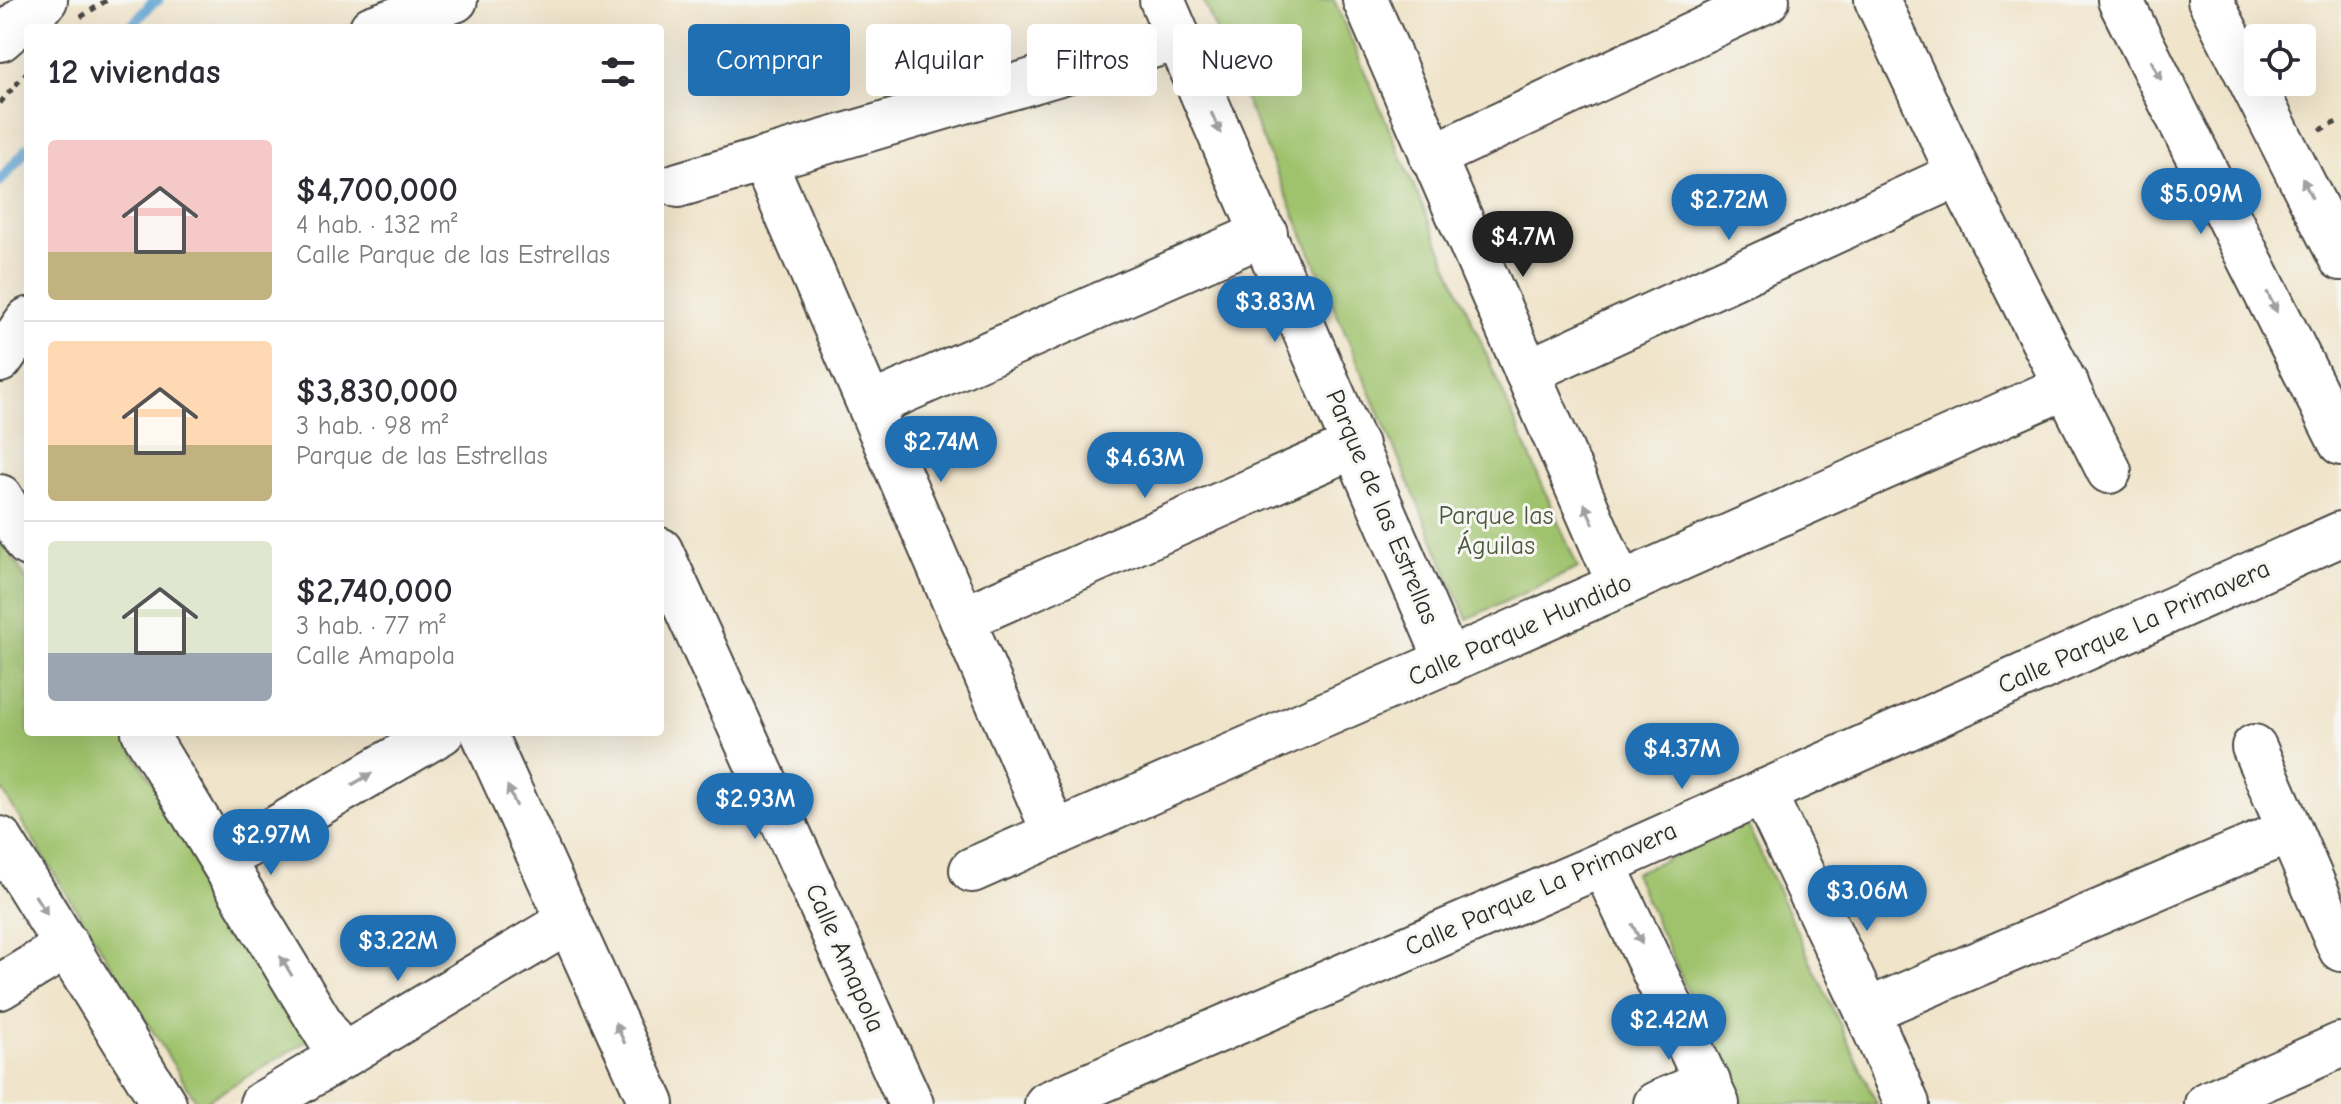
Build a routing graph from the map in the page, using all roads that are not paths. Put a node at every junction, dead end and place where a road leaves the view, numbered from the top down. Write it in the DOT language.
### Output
graph roads {
  1 [pos="1365,0"];
  2 [pos="1767,0"];
  3 [pos="1877,0"];
  4 [pos="2120,0"];
  5 [pos="2210,0"];
  6 [pos="63,9"];
  7 [pos="426,10"];
  8 [pos="1170,19"];
  9 [pos="32,24"];
  10 [pos="384,24"];
  11 [pos="24,28"];
  12 [pos="0,39"];
  13 [pos="1432,157"];
  14 [pos="764,161"];
  15 [pos="1959,174"];
  16 [pos="678,185"];
  17 [pos="1265,233"];
  18 [pos="2341,258"];
  19 [pos="24,326"];
  20 [pos="0,360"];
  21 [pos="1527,372"];
  22 [pos="2067,386"];
  23 [pos="871,405"];
  24 [pos="2341,443"];
  25 [pos="1356,445"];
  26 [pos="2109,471"];
  27 [pos="0,497"];
  28 [pos="2341,534"];
  29 [pos="24,537"];
  30 [pos="664,559"];
  31 [pos="1620,585"];
  32 [pos="962,619"];
  33 [pos="1448,662"];
  34 [pos="146,736"];
  35 [pos="435,736"];
  36 [pos="485,736"];
  37 [pos="2254,747"];
  38 [pos="1763,792"];
  39 [pos="2289,831"];
  40 [pos="1055,834"];
  41 [pos="0,839"];
  42 [pos="222,860"];
  43 [pos="1603,864"];
  44 [pos="972,870"];
  45 [pos="569,921"];
  46 [pos="67,946"];
  47 [pos="2341,949"];
  48 [pos="0,987"];
  49 [pos="1867,1011"];
  50 [pos="2341,1045"];
  51 [pos="341,1057"];
  52 [pos="1712,1093"];
  53 [pos="164,1104"];
  54 [pos="262,1104"];
  55 [pos="652,1104"];
  56 [pos="911,1104"];
  57 [pos="1047,1104"];
  58 [pos="1656,1104"];
  59 [pos="1907,1104"];
  60 [pos="2207,1104"];
  1 -- 13 [label="street"];
  2 -- 13 [label="street"];
  3 -- 15 [label="street"];
  4 -- 24 [label="street, one-way"];
  18 -- 5 [label="street, one-way"];
  6 -- 9 [label="street"];
  7 -- 10 [label="street"];
  8 -- 14 [label="street"];
  8 -- 17 [label="street, Parque de las Estrellas, one-way"];
  11 -- 12 [label="street"];
  13 -- 21 [label="street"];
  14 -- 16 [label="street"];
  14 -- 23 [label="street"];
  15 -- 21 [label="street"];
  15 -- 22 [label="street"];
  17 -- 23 [label="street"];
  17 -- 25 [label="street, Parque de las Estrellas"];
  19 -- 20 [label="street"];
  31 -- 21 [label="street, one-way"];
  22 -- 26 [label="street"];
  22 -- 31 [label="street, Calle Parque Hundido"];
  23 -- 32 [label="street"];
  25 -- 32 [label="street"];
  25 -- 33 [label="street, Parque de las Estrellas"];
  27 -- 29 [label="street"];
  28 -- 38 [label="street, Calle Parque La Primavera"];
  30 -- 56 [label="street, Calle Amapola"];
  31 -- 33 [label="street, Calle Parque Hundido"];
  32 -- 40 [label="street"];
  33 -- 40 [label="street, Calle Parque Hundido"];
  34 -- 42 [label="street"];
  42 -- 35 [label="street, one-way"];
  45 -- 36 [label="street, one-way"];
  37 -- 39 [label="street"];
  38 -- 43 [label="street, Calle Parque La Primavera"];
  38 -- 49 [label="street"];
  39 -- 47 [label="street"];
  39 -- 49 [label="street"];
  40 -- 44 [label="street, Calle Parque Hundido"];
  41 -- 46 [label="street, one-way"];
  51 -- 42 [label="street, one-way"];
  43 -- 52 [label="street, one-way"];
  43 -- 57 [label="street, Calle Parque La Primavera"];
  45 -- 51 [label="street"];
  55 -- 45 [label="street, one-way"];
  46 -- 48 [label="street"];
  46 -- 53 [label="street"];
  49 -- 59 [label="street"];
  50 -- 60 [label="street"];
  51 -- 54 [label="street"];
  52 -- 58 [label="street"];
}
